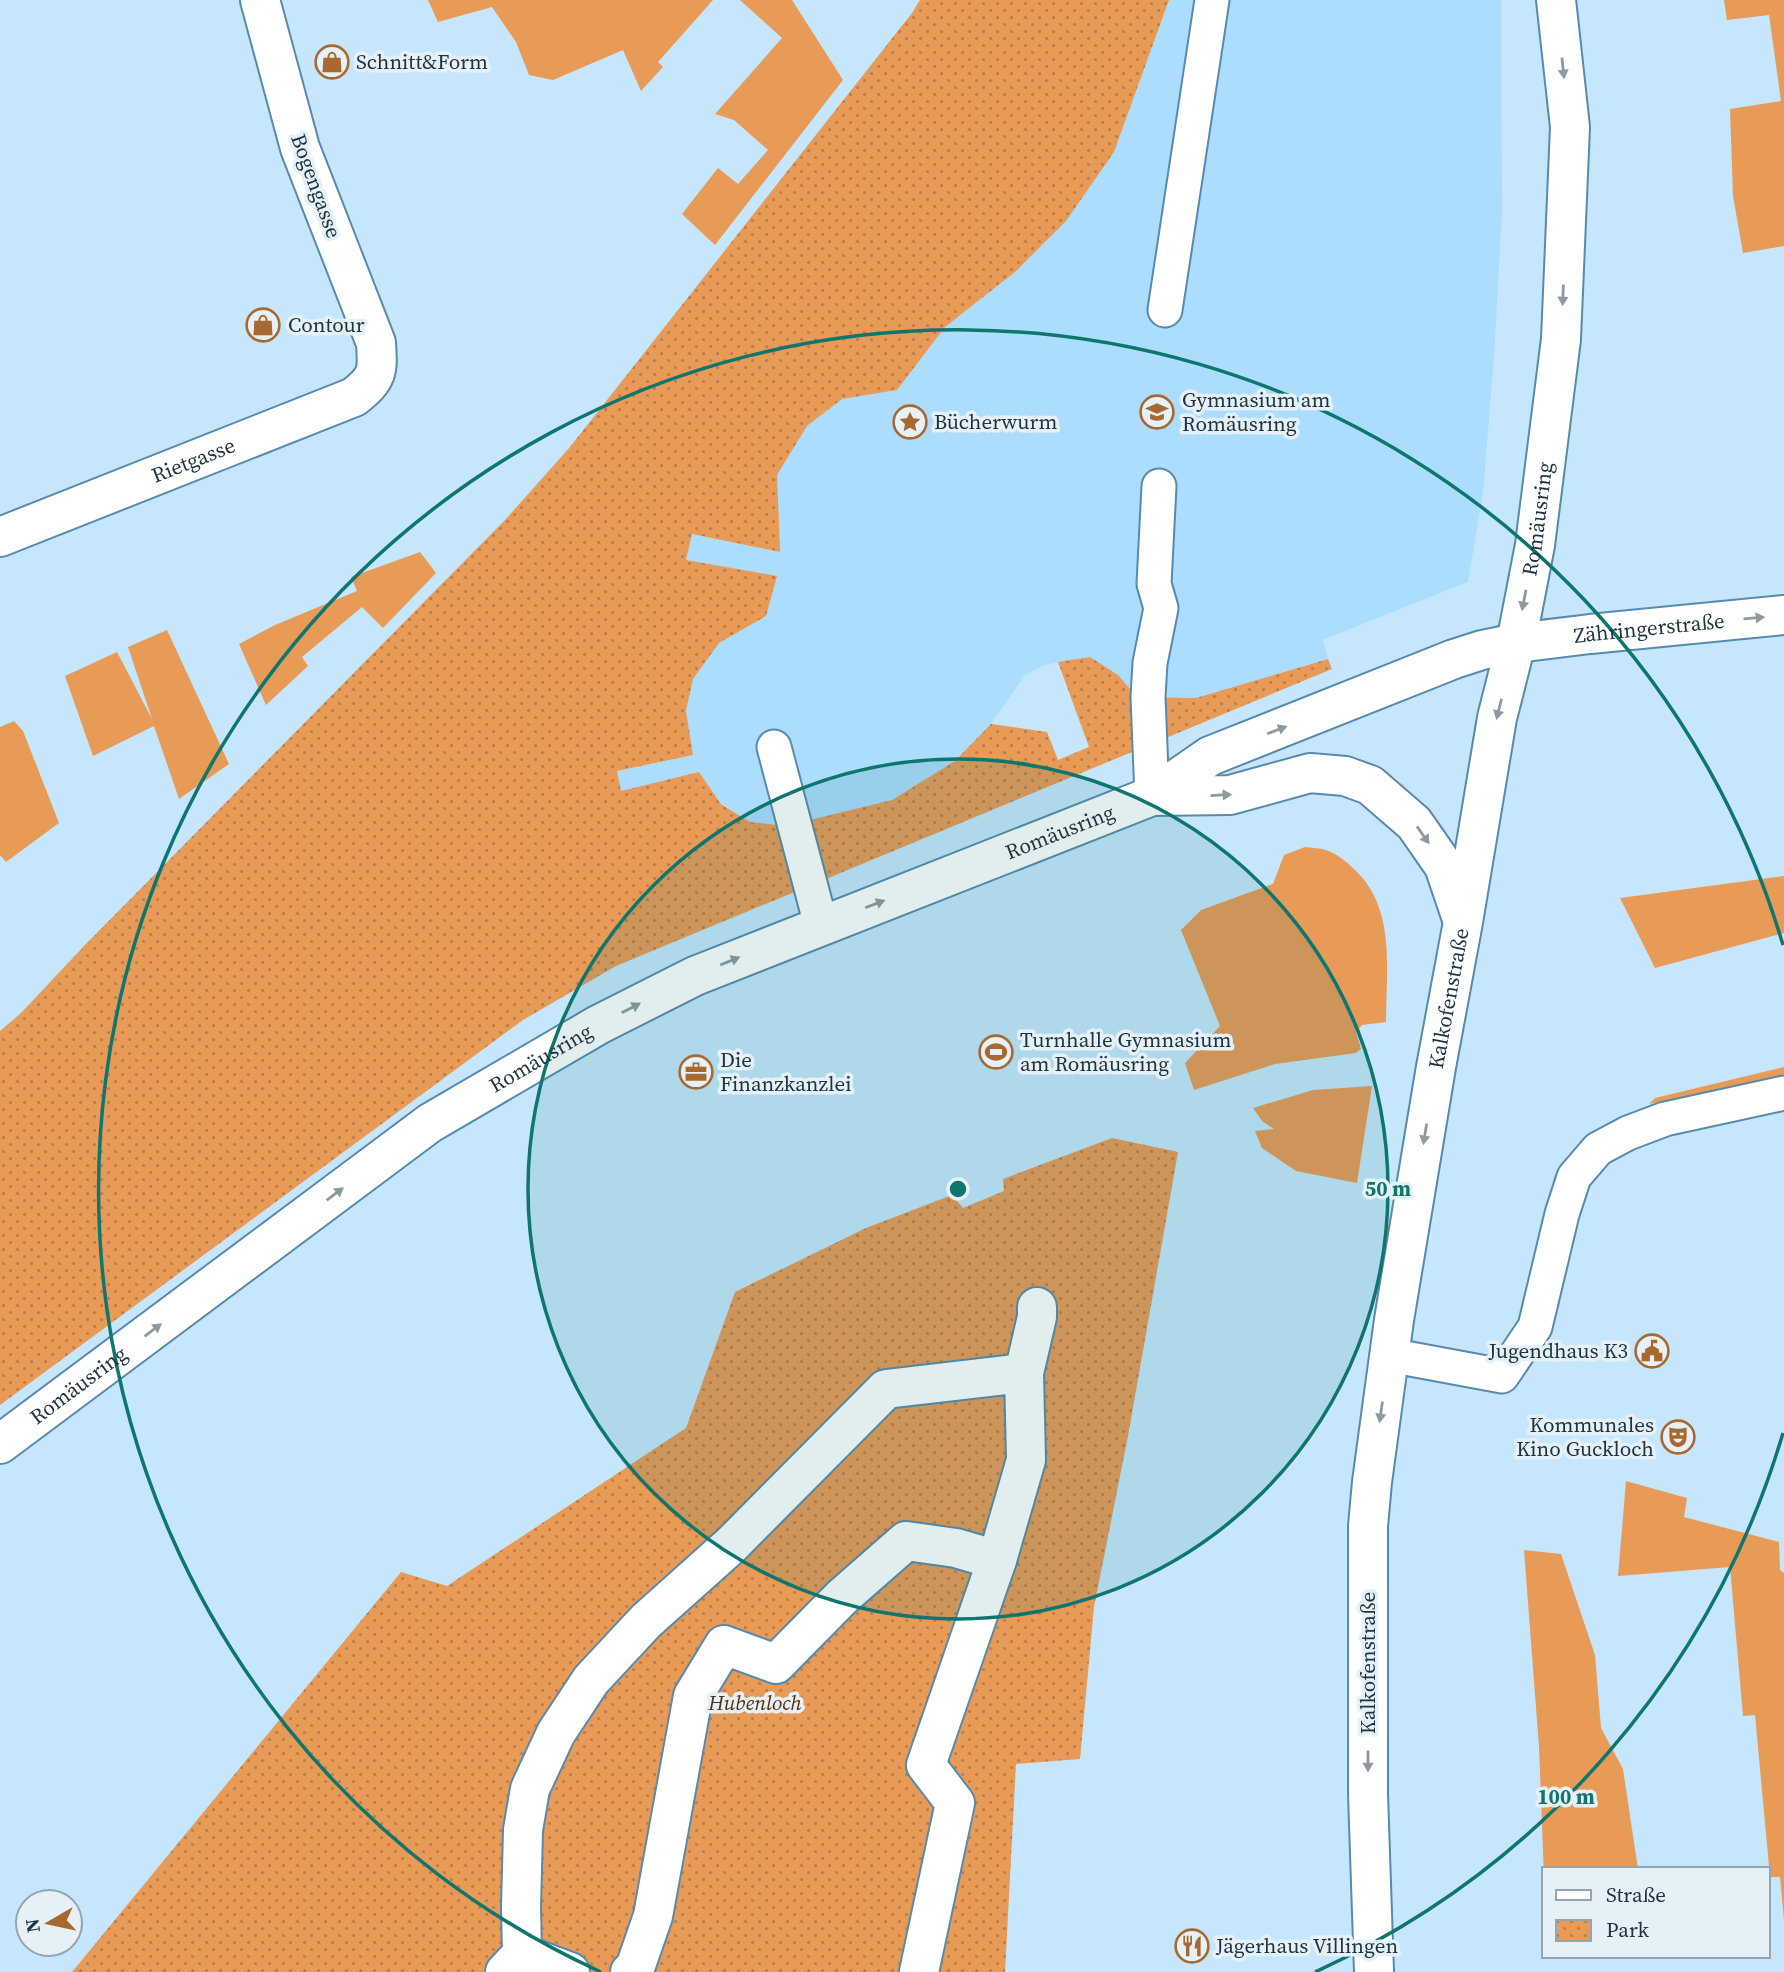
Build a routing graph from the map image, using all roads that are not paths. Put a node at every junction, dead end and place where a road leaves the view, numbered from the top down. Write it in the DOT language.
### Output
graph roads {
  1 [pos="261,0"];
  2 [pos="1212,0"];
  3 [pos="1556,0"];
  4 [pos="1165,310"];
  5 [pos="378,370"];
  6 [pos="1159,486"];
  7 [pos="0,537"];
  8 [pos="1784,615"];
  9 [pos="1516,642"];
  10 [pos="774,747"];
  11 [pos="1153,796"];
  12 [pos="1463,922"];
  13 [pos="821,925"];
  14 [pos="1784,1093"];
  15 [pos="1037,1307"];
  16 [pos="1389,1355"];
  17 [pos="1024,1373"];
  18 [pos="0,1444"];
  19 [pos="998,1560"];
  20 [pos="514,1963"];
  21 [pos="570,1972"];
  22 [pos="630,1972"];
  23 [pos="919,1972"];
  24 [pos="1374,1972"];
  1 -- 5 [label="street, Bogengasse"];
  2 -- 4 [label="lane"];
  3 -- 9 [label="street, Romäusring, one-way"];
  5 -- 7 [label="street, Rietgasse"];
  6 -- 11 [label="lane"];
  9 -- 8 [label="street, Zähringerstraße, one-way"];
  11 -- 9 [label="street, Romäusring, one-way"];
  9 -- 12 [label="street, Kalkofenstraße, one-way"];
  10 -- 13 [label="lane"];
  11 -- 12 [label="street, Romäusring, one-way"];
  13 -- 11 [label="street, Romäusring, one-way"];
  12 -- 16 [label="street, Kalkofenstraße, one-way"];
  18 -- 13 [label="street, Romäusring, one-way"];
  14 -- 16 [label="lane"];
  15 -- 17 [label="street"];
  16 -- 24 [label="street, Kalkofenstraße, one-way"];
  17 -- 19 [label="street"];
  17 -- 20 [label="street"];
  19 -- 22 [label="street"];
  19 -- 23 [label="street"];
  20 -- 21 [label="street"];
}
